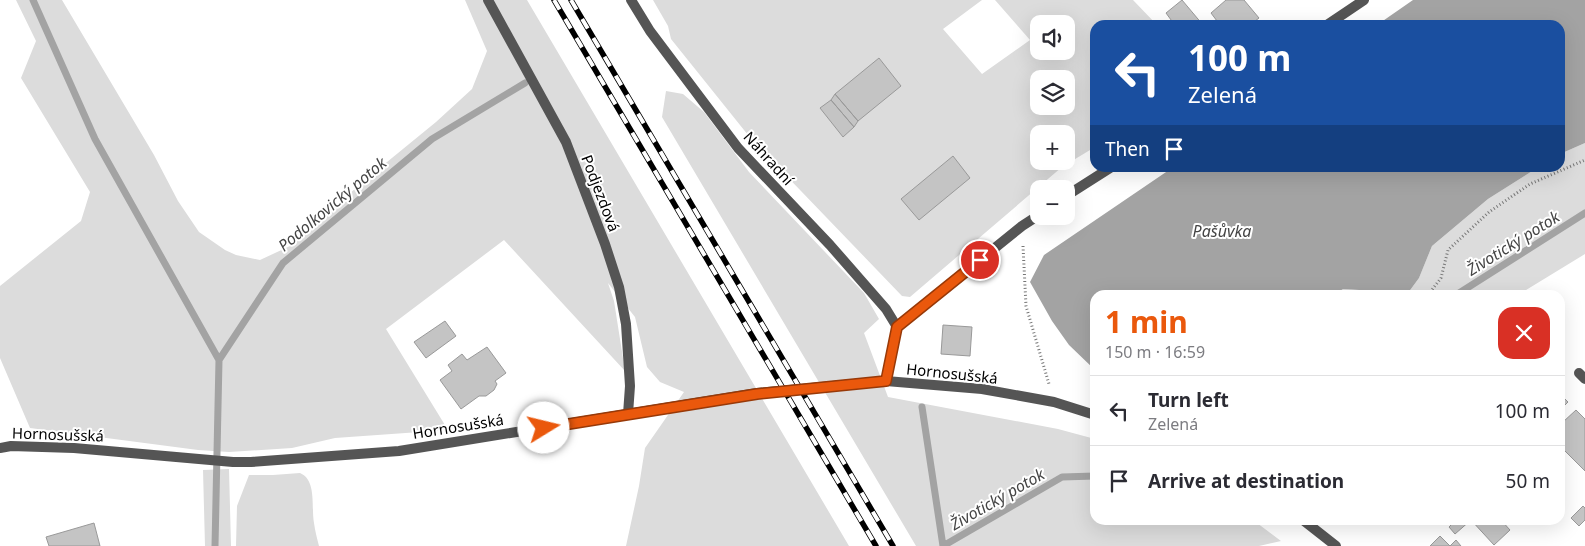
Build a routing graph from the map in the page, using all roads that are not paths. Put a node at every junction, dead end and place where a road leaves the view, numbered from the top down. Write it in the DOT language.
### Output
graph roads {
  1 [pos="488,0"];
  2 [pos="630,0"];
  3 [pos="1364,0"];
  4 [pos="1334,20"];
  5 [pos="1104,172"];
  6 [pos="1075,190"];
  7 [pos="1030,220"];
  8 [pos="897,327"];
  9 [pos="886,381"];
  10 [pos="1090,413"];
  11 [pos="628,414"];
  12 [pos="0,448"];
  13 [pos="1309,525"];
  14 [pos="1336,546"];
  1 -- 11 [label="street, Podjezdová"];
  2 -- 8 [label="street, Náhradní"];
  3 -- 4 [label="street"];
  5 -- 6 [label="street"];
  7 -- 8 [label="street"];
  8 -- 9 [label="street"];
  9 -- 10 [label="street, Hornosušská"];
  9 -- 11 [label="street, Hornosušská"];
  11 -- 12 [label="street, Hornosušská"];
  13 -- 14 [label="street"];
}
